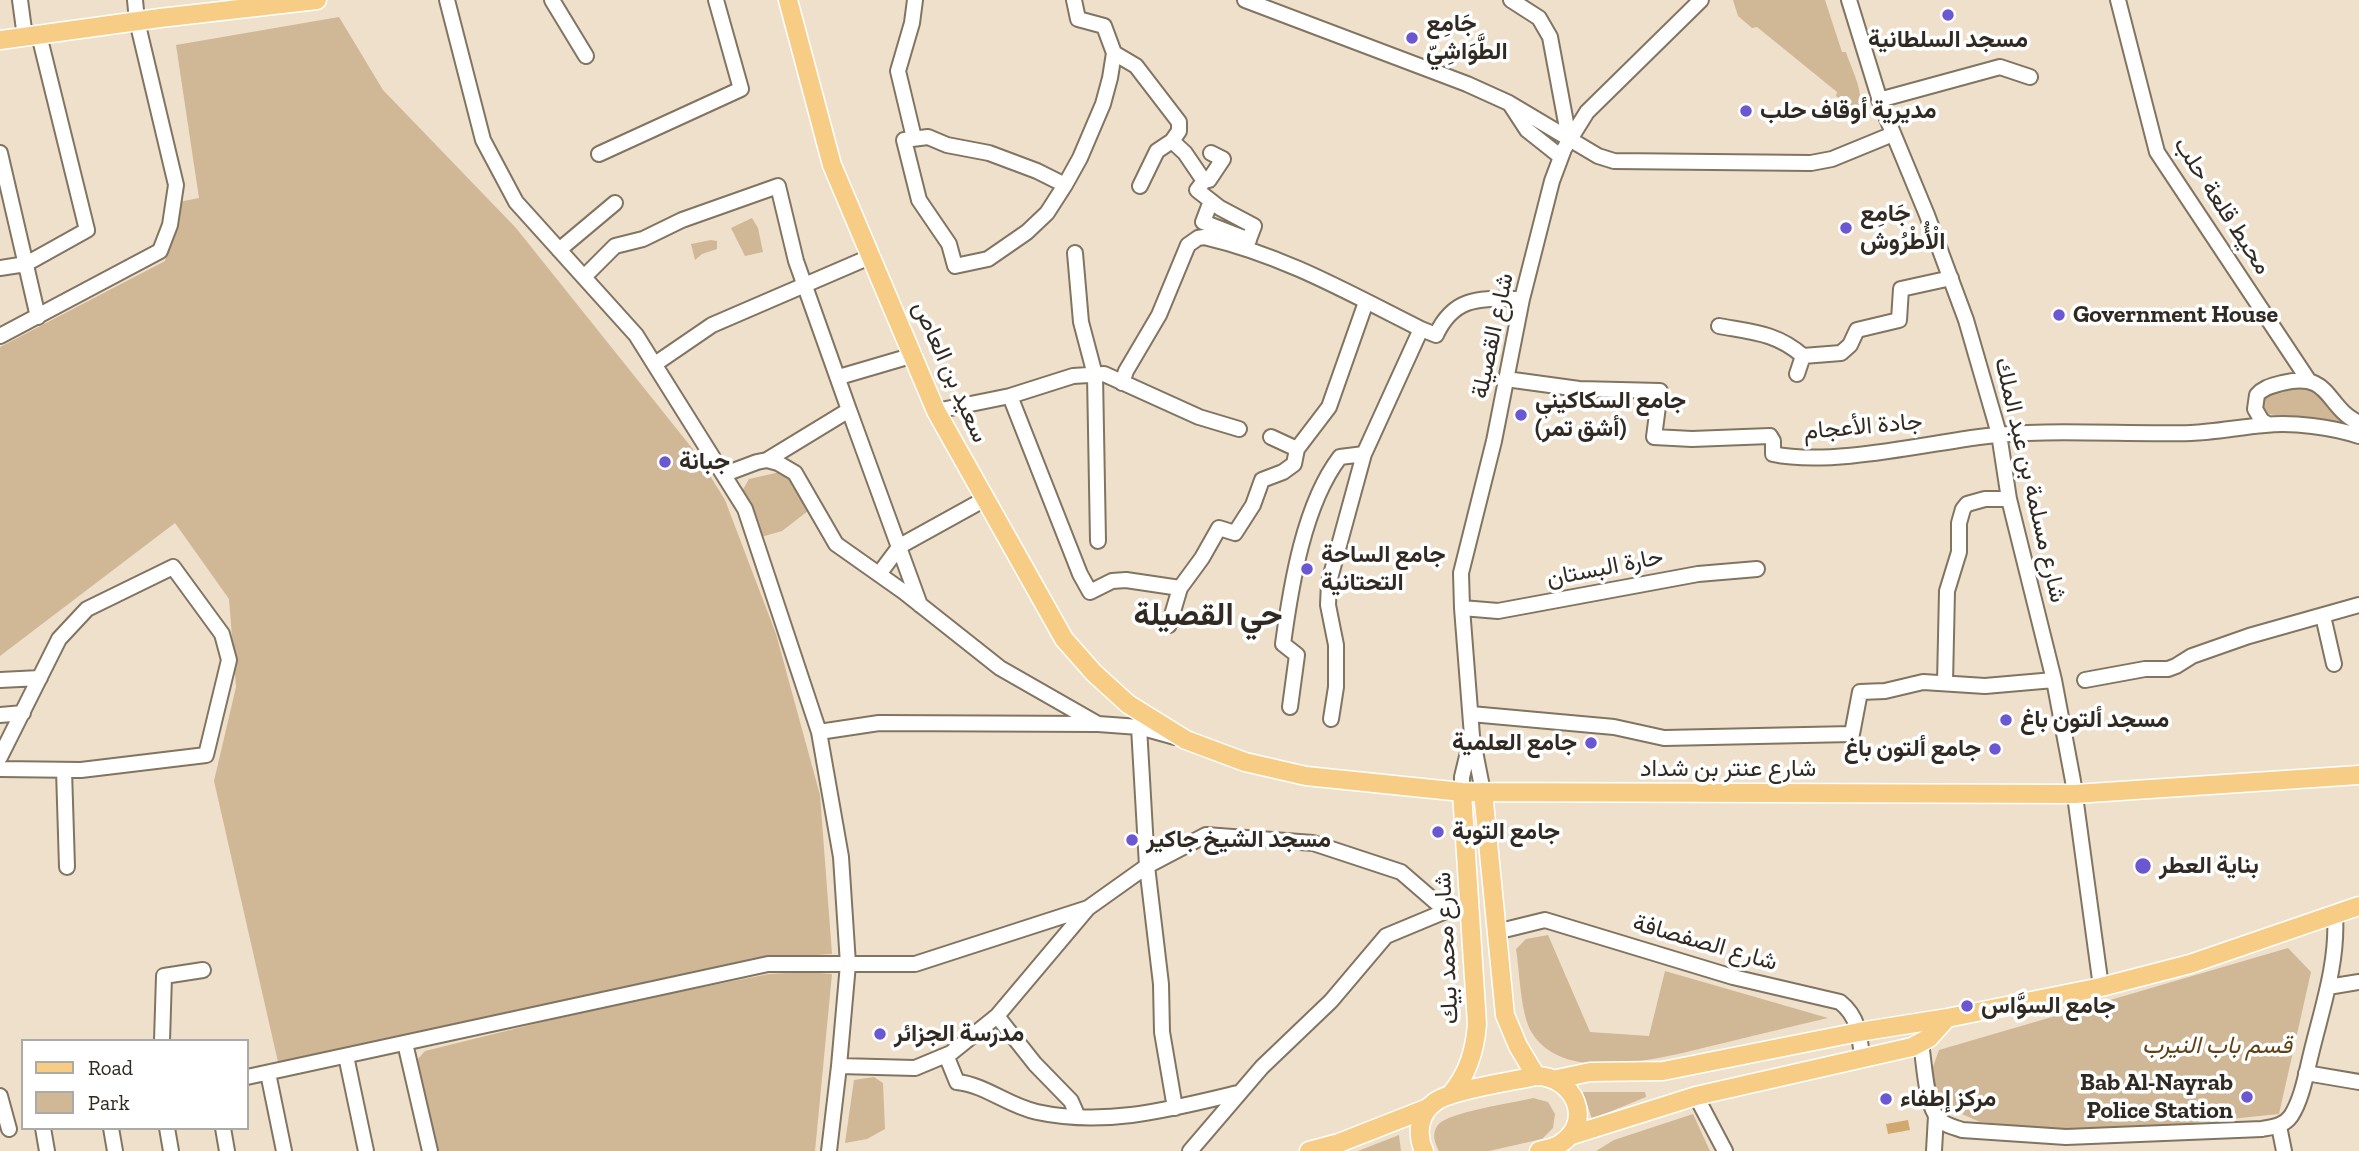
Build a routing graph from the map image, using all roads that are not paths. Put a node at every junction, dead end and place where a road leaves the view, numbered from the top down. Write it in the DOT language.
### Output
graph roads {
  1 [pos="20,0"];
  2 [pos="135,0"];
  3 [pos="317,0"];
  4 [pos="447,0"];
  5 [pos="552,0"];
  6 [pos="716,0"];
  7 [pos="788,0"];
  8 [pos="915,0"];
  9 [pos="1074,0"];
  10 [pos="1245,0"];
  11 [pos="1702,0"];
  12 [pos="1849,0"];
  13 [pos="2118,0"];
  14 [pos="1519,3"];
  15 [pos="137,21"];
  16 [pos="32,36"];
  17 [pos="0,40"];
  18 [pos="1114,53"];
  19 [pos="586,56"];
  20 [pos="2030,77"];
  21 [pos="1880,100"];
  22 [pos="1509,103"];
  23 [pos="1893,134"];
  24 [pos="914,138"];
  25 [pos="1570,139"];
  26 [pos="1172,141"];
  27 [pos="0,153"];
  28 [pos="1211,153"];
  29 [pos="599,154"];
  30 [pos="1561,157"];
  31 [pos="1204,181"];
  32 [pos="1065,185"];
  33 [pos="1140,186"];
  34 [pos="1211,201"];
  35 [pos="615,204"];
  36 [pos="1248,244"];
  37 [pos="559,250"];
  38 [pos="1076,253"];
  39 [pos="872,256"];
  40 [pos="26,264"];
  41 [pos="0,268"];
  42 [pos="584,277"];
  43 [pos="1951,278"];
  44 [pos="805,284"];
  45 [pos="1522,299"];
  46 [pos="1366,302"];
  47 [pos="38,317"];
  48 [pos="1719,326"];
  49 [pos="1421,329"];
  50 [pos="0,336"];
  51 [pos="914,355"];
  52 [pos="1803,356"];
  53 [pos="655,364"];
  54 [pos="1797,374"];
  55 [pos="1095,375"];
  56 [pos="839,377"];
  57 [pos="1506,379"];
  58 [pos="2309,380"];
  59 [pos="1122,383"];
  60 [pos="1010,396"];
  61 [pos="849,410"];
  62 [pos="936,411"];
  63 [pos="2268,424"];
  64 [pos="2355,428"];
  65 [pos="1239,429"];
  66 [pos="1999,434"];
  67 [pos="1271,438"];
  68 [pos="1297,449"];
  69 [pos="1364,454"];
  70 [pos="767,460"];
  71 [pos="725,474"];
  72 [pos="985,499"];
  73 [pos="2009,499"];
  74 [pos="1098,541"];
  75 [pos="900,546"];
  76 [pos="1757,569"];
  77 [pos="878,574"];
  78 [pos="1180,588"];
  79 [pos="920,605"];
  80 [pos="2359,605"];
  81 [pos="1462,608"];
  82 [pos="2323,617"];
  83 [pos="1170,625"];
  84 [pos="2334,664"];
  85 [pos="40,678"];
  86 [pos="0,680"];
  87 [pos="2054,680"];
  88 [pos="2085,680"];
  89 [pos="1945,682"];
  90 [pos="1290,707"];
  91 [pos="23,713"];
  92 [pos="1471,714"];
  93 [pos="0,715"];
  94 [pos="1331,719"];
  95 [pos="1098,724"];
  96 [pos="1139,727"];
  97 [pos="819,732"];
  98 [pos="1472,736"];
  99 [pos="1186,740"];
  100 [pos="0,757"];
  101 [pos="0,769"];
  102 [pos="64,770"];
  103 [pos="2359,775"];
  104 [pos="1462,792"];
  105 [pos="1483,792"];
  106 [pos="2074,794"];
  107 [pos="1147,866"];
  108 [pos="67,867"];
  109 [pos="2359,906"];
  110 [pos="1088,908"];
  111 [pos="1471,908"];
  112 [pos="1446,911"];
  113 [pos="2335,915"];
  114 [pos="1496,933"];
  115 [pos="848,964"];
  116 [pos="203,970"];
  117 [pos="2359,982"];
  118 [pos="2328,987"];
  119 [pos="2101,988"];
  120 [pos="998,1016"];
  121 [pos="1947,1018"];
  122 [pos="1859,1032"];
  123 [pos="162,1039"];
  124 [pos="405,1043"];
  125 [pos="1921,1043"];
  126 [pos="946,1055"];
  127 [pos="346,1056"];
  128 [pos="1862,1059"];
  129 [pos="839,1066"];
  130 [pos="268,1073"];
  131 [pos="2306,1073"];
  132 [pos="1536,1076"];
  133 [pos="248,1077"];
  134 [pos="1557,1079"];
  135 [pos="2359,1082"];
  136 [pos="1240,1092"];
  137 [pos="1450,1095"];
  138 [pos="0,1096"];
  139 [pos="1696,1096"];
  140 [pos="1175,1108"];
  141 [pos="1428,1108"];
  142 [pos="1936,1116"];
  143 [pos="1077,1117"];
  144 [pos="2279,1126"];
  145 [pos="11,1129"];
  146 [pos="43,1130"];
  147 [pos="111,1130"];
  148 [pos="167,1130"];
  149 [pos="223,1130"];
  150 [pos="1569,1136"];
  151 [pos="1545,1150"];
  152 [pos="47,1151"];
  153 [pos="115,1151"];
  154 [pos="171,1151"];
  155 [pos="227,1151"];
  156 [pos="284,1151"];
  157 [pos="366,1151"];
  158 [pos="430,1151"];
  159 [pos="829,1151"];
  160 [pos="1189,1151"];
  161 [pos="1309,1151"];
  162 [pos="1424,1151"];
  163 [pos="1725,1151"];
  164 [pos="1934,1151"];
  165 [pos="2284,1151"];
  1 -- 16 [label="street"];
  2 -- 15 [label="street"];
  3 -- 15 [label="main road"];
  4 -- 37 [label="street"];
  5 -- 19 [label="street"];
  6 -- 29 [label="street"];
  7 -- 39 [label="main road, سعيد بن العاص"];
  8 -- 24 [label="street"];
  9 -- 18 [label="street"];
  10 -- 22 [label="street"];
  11 -- 25 [label="street, شارع القصيلة"];
  12 -- 21 [label="street, شارع مسلمة بن عبد الملك"];
  13 -- 58 [label="street, محيط قلعة حلب"];
  14 -- 25 [label="street"];
  15 -- 16 [label="main road"];
  15 -- 47 [label="street"];
  16 -- 17 [label="main road"];
  16 -- 40 [label="street"];
  18 -- 26 [label="street"];
  18 -- 32 [label="street"];
  20 -- 21 [label="street"];
  21 -- 23 [label="street, شارع مسلمة بن عبد الملك"];
  22 -- 25 [label="street"];
  22 -- 30 [label="street"];
  23 -- 25 [label="street"];
  23 -- 43 [label="street, شارع مسلمة بن عبد الملك"];
  24 -- 32 [label="street"];
  24 -- 32 [label="street"];
  25 -- 30 [label="street, شارع القصيلة"];
  26 -- 31 [label="street"];
  26 -- 33 [label="street"];
  27 -- 40 [label="street"];
  28 -- 31 [label="street"];
  30 -- 45 [label="street, شارع القصيلة"];
  31 -- 34 [label="street"];
  34 -- 36 [label="street"];
  34 -- 36 [label="street"];
  35 -- 37 [label="street"];
  36 -- 46 [label="street"];
  36 -- 59 [label="street"];
  37 -- 42 [label="street"];
  38 -- 55 [label="street"];
  39 -- 44 [label="street"];
  39 -- 51 [label="main road, سعيد بن العاص"];
  40 -- 41 [label="street"];
  40 -- 47 [label="street"];
  42 -- 44 [label="street"];
  42 -- 53 [label="street"];
  43 -- 52 [label="street"];
  43 -- 66 [label="street, شارع مسلمة بن عبد الملك"];
  44 -- 53 [label="street"];
  44 -- 56 [label="street"];
  45 -- 49 [label="street"];
  45 -- 57 [label="street, شارع القصيلة"];
  46 -- 49 [label="street"];
  46 -- 68 [label="street"];
  47 -- 50 [label="street"];
  48 -- 52 [label="street"];
  49 -- 69 [label="street"];
  51 -- 56 [label="street"];
  51 -- 62 [label="main road, سعيد بن العاص"];
  52 -- 54 [label="street"];
  53 -- 71 [label="street"];
  55 -- 59 [label="street"];
  55 -- 60 [label="street"];
  55 -- 74 [label="street"];
  56 -- 61 [label="street"];
  57 -- 66 [label="street, جادة الأعجام"];
  57 -- 81 [label="street, شارع القصيلة"];
  58 -- 63 [label="street"];
  58 -- 64 [label="street, محيط قلعة حلب"];
  59 -- 65 [label="street"];
  60 -- 62 [label="street"];
  60 -- 78 [label="street"];
  61 -- 70 [label="street"];
  61 -- 75 [label="street"];
  62 -- 72 [label="main road, سعيد بن العاص"];
  63 -- 64 [label="street"];
  63 -- 66 [label="street"];
  66 -- 73 [label="street, شارع مسلمة بن عبد الملك"];
  67 -- 68 [label="street"];
  68 -- 78 [label="street"];
  69 -- 90 [label="street"];
  69 -- 94 [label="street"];
  70 -- 71 [label="street"];
  70 -- 77 [label="street"];
  71 -- 97 [label="street"];
  72 -- 75 [label="street"];
  72 -- 99 [label="main road, سعيد بن العاص"];
  73 -- 87 [label="street, شارع مسلمة بن عبد الملك"];
  73 -- 89 [label="street"];
  75 -- 77 [label="street"];
  75 -- 79 [label="street"];
  76 -- 81 [label="street, حارة البستان"];
  77 -- 79 [label="street"];
  78 -- 83 [label="street"];
  79 -- 95 [label="street"];
  80 -- 82 [label="street"];
  81 -- 92 [label="street, شارع القصيلة"];
  82 -- 84 [label="street"];
  82 -- 88 [label="street"];
  85 -- 86 [label="street"];
  85 -- 91 [label="street"];
  85 -- 102 [label="street"];
  87 -- 89 [label="street"];
  87 -- 106 [label="street, شارع مسلمة بن عبد الملك"];
  89 -- 92 [label="street"];
  91 -- 93 [label="street"];
  91 -- 100 [label="street"];
  92 -- 98 [label="street, شارع القصيلة"];
  95 -- 96 [label="street"];
  95 -- 97 [label="street"];
  96 -- 99 [label="street"];
  96 -- 107 [label="street"];
  97 -- 115 [label="street"];
  98 -- 104 [label="street, شارع القصيلة"];
  98 -- 105 [label="street, شارع القصيلة"];
  99 -- 104 [label="main road, شارع عنتر بن شداد"];
  101 -- 102 [label="street"];
  102 -- 108 [label="street"];
  103 -- 106 [label="main road, شارع عنتر بن شداد"];
  104 -- 105 [label="main road, شارع عنتر بن شداد"];
  104 -- 111 [label="main road, شارع محمد بيك"];
  105 -- 106 [label="main road, شارع عنتر بن شداد"];
  105 -- 114 [label="main road, شارع محمد بيك"];
  106 -- 119 [label="street, شارع مسلمة بن عبد الملك"];
  107 -- 110 [label="street"];
  107 -- 112 [label="street"];
  107 -- 140 [label="street"];
  109 -- 113 [label="main road"];
  110 -- 115 [label="street"];
  110 -- 120 [label="street"];
  111 -- 112 [label="street"];
  111 -- 137 [label="main road, شارع محمد بيك"];
  112 -- 136 [label="street"];
  113 -- 118 [label="street"];
  113 -- 119 [label="main road"];
  114 -- 122 [label="street, شارع الصفصافة"];
  114 -- 132 [label="main road, شارع محمد بيك"];
  115 -- 124 [label="street"];
  115 -- 129 [label="street"];
  116 -- 123 [label="street"];
  117 -- 118 [label="street"];
  118 -- 131 [label="street"];
  119 -- 121 [label="main road"];
  120 -- 126 [label="street"];
  120 -- 143 [label="street"];
  121 -- 122 [label="main road"];
  121 -- 125 [label="main road"];
  122 -- 128 [label="street, شارع الصفصافة"];
  122 -- 134 [label="main road"];
  124 -- 127 [label="street"];
  124 -- 158 [label="street"];
  125 -- 128 [label="main road"];
  125 -- 142 [label="street"];
  126 -- 129 [label="street"];
  126 -- 143 [label="street"];
  127 -- 130 [label="street"];
  127 -- 157 [label="street"];
  128 -- 139 [label="main road"];
  129 -- 159 [label="street"];
  130 -- 133 [label="street"];
  130 -- 156 [label="street"];
  131 -- 135 [label="street"];
  131 -- 144 [label="street"];
  132 -- 134 [label="main road"];
  132 -- 137 [label="main road"];
  134 -- 150 [label="main road"];
  136 -- 140 [label="street"];
  136 -- 160 [label="street"];
  137 -- 141 [label="main road"];
  138 -- 145 [label="street"];
  139 -- 150 [label="main road"];
  139 -- 163 [label="street"];
  140 -- 143 [label="street"];
  141 -- 161 [label="main road"];
  141 -- 162 [label="main road"];
  142 -- 144 [label="street"];
  142 -- 164 [label="street"];
  144 -- 165 [label="street"];
  146 -- 152 [label="street"];
  147 -- 153 [label="street"];
  148 -- 154 [label="street"];
  149 -- 155 [label="street"];
  150 -- 151 [label="main road"];
}
